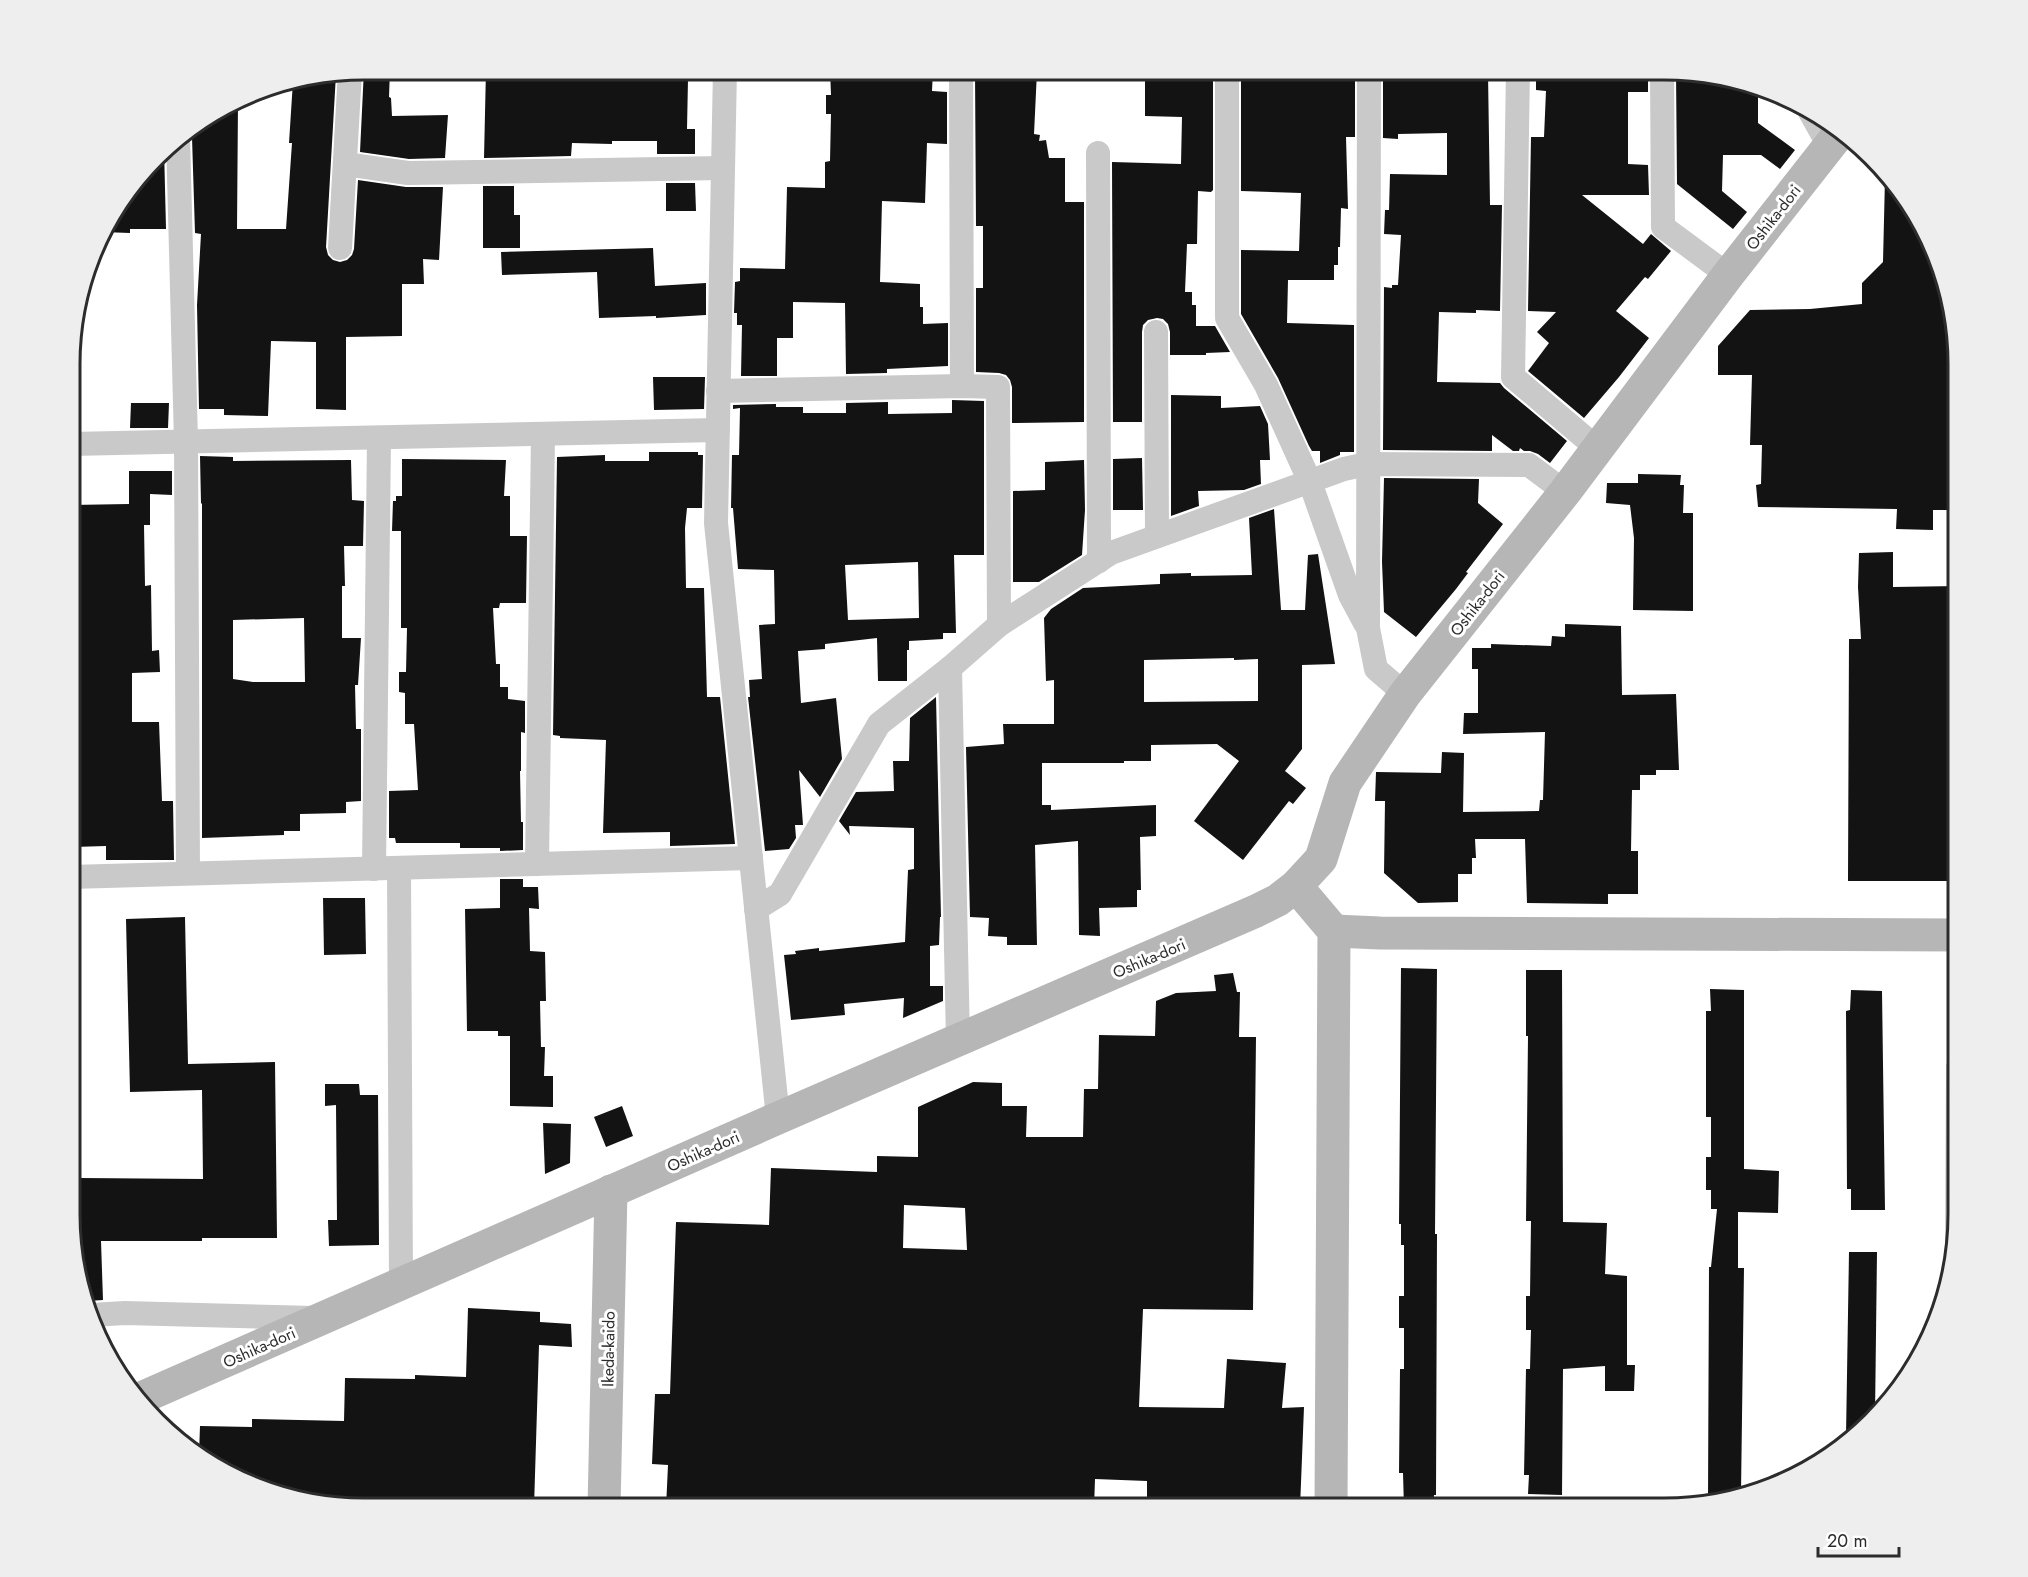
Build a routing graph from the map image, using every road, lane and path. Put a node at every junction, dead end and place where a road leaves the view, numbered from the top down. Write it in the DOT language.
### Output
graph roads {
  1 [pos="350,80"];
  2 [pos="725,80"];
  3 [pos="961,80"];
  4 [pos="1227,80"];
  5 [pos="1369,80"];
  6 [pos="1518,80"];
  7 [pos="1662,80"];
  8 [pos="1835,138"];
  9 [pos="178,148"];
  10 [pos="1098,153"];
  11 [pos="345,164"];
  12 [pos="723,168"];
  13 [pos="340,248"];
  14 [pos="1728,275"];
  15 [pos="1156,332"];
  16 [pos="962,386"];
  17 [pos="718,391"];
  18 [pos="717,430"];
  19 [pos="543,434"];
  20 [pos="379,438"];
  21 [pos="186,441"];
  22 [pos="80,444"];
  23 [pos="1598,449"];
  24 [pos="1367,464"];
  25 [pos="1310,482"];
  26 [pos="1565,492"];
  27 [pos="1157,536"];
  28 [pos="1099,561"];
  29 [pos="999,625"];
  30 [pos="1368,628"];
  31 [pos="950,668"];
  32 [pos="1405,694"];
  33 [pos="751,858"];
  34 [pos="537,864"];
  35 [pos="399,868"];
  36 [pos="374,869"];
  37 [pos="188,873"];
  38 [pos="80,877"];
  39 [pos="1296,886"];
  40 [pos="756,909"];
  41 [pos="1334,931"];
  42 [pos="1948,935"];
  43 [pos="958,1041"];
  44 [pos="778,1118"];
  45 [pos="611,1191"];
  46 [pos="401,1284"];
  47 [pos="98,1315"];
  48 [pos="323,1319"];
  49 [pos="146,1396"];
  50 [pos="604,1498"];
  51 [pos="1331,1498"];
  1 -- 11 [label="street"];
  2 -- 12 [label="street"];
  3 -- 16 [label="street"];
  4 -- 25 [label="street"];
  5 -- 24 [label="street"];
  6 -- 23 [label="street"];
  7 -- 14 [label="street"];
  8 -- 14 [label="street, Oshika-dori"];
  9 -- 21 [label="street"];
  10 -- 28 [label="street"];
  11 -- 12 [label="street"];
  11 -- 13 [label="street"];
  12 -- 17 [label="street"];
  14 -- 23 [label="street, Oshika-dori"];
  15 -- 27 [label="street"];
  16 -- 17 [label="street"];
  16 -- 29 [label="street"];
  17 -- 18 [label="street"];
  18 -- 19 [label="street"];
  18 -- 33 [label="street"];
  19 -- 20 [label="street"];
  19 -- 34 [label="street"];
  20 -- 21 [label="street"];
  20 -- 36 [label="street"];
  21 -- 22 [label="street"];
  21 -- 37 [label="street"];
  23 -- 26 [label="street, Oshika-dori"];
  24 -- 25 [label="street"];
  24 -- 26 [label="street"];
  24 -- 30 [label="street"];
  25 -- 27 [label="street"];
  25 -- 30 [label="street"];
  26 -- 32 [label="street, Oshika-dori"];
  27 -- 28 [label="street"];
  28 -- 29 [label="street"];
  29 -- 31 [label="street"];
  30 -- 32 [label="street"];
  31 -- 40 [label="street"];
  31 -- 43 [label="street"];
  32 -- 39 [label="street, Oshika-dori"];
  33 -- 34 [label="street"];
  33 -- 40 [label="street"];
  34 -- 35 [label="street"];
  35 -- 36 [label="street"];
  35 -- 46 [label="street"];
  36 -- 37 [label="street"];
  37 -- 38 [label="street"];
  39 -- 41 [label="street"];
  39 -- 43 [label="street, Oshika-dori"];
  40 -- 44 [label="street"];
  41 -- 42 [label="street"];
  41 -- 51 [label="street"];
  43 -- 44 [label="street, Oshika-dori"];
  44 -- 45 [label="street, Oshika-dori"];
  45 -- 46 [label="street, Oshika-dori"];
  45 -- 50 [label="street, Ikeda-kaido"];
  46 -- 48 [label="street, Oshika-dori"];
  47 -- 48 [label="street"];
  48 -- 49 [label="street, Oshika-dori"];
}
